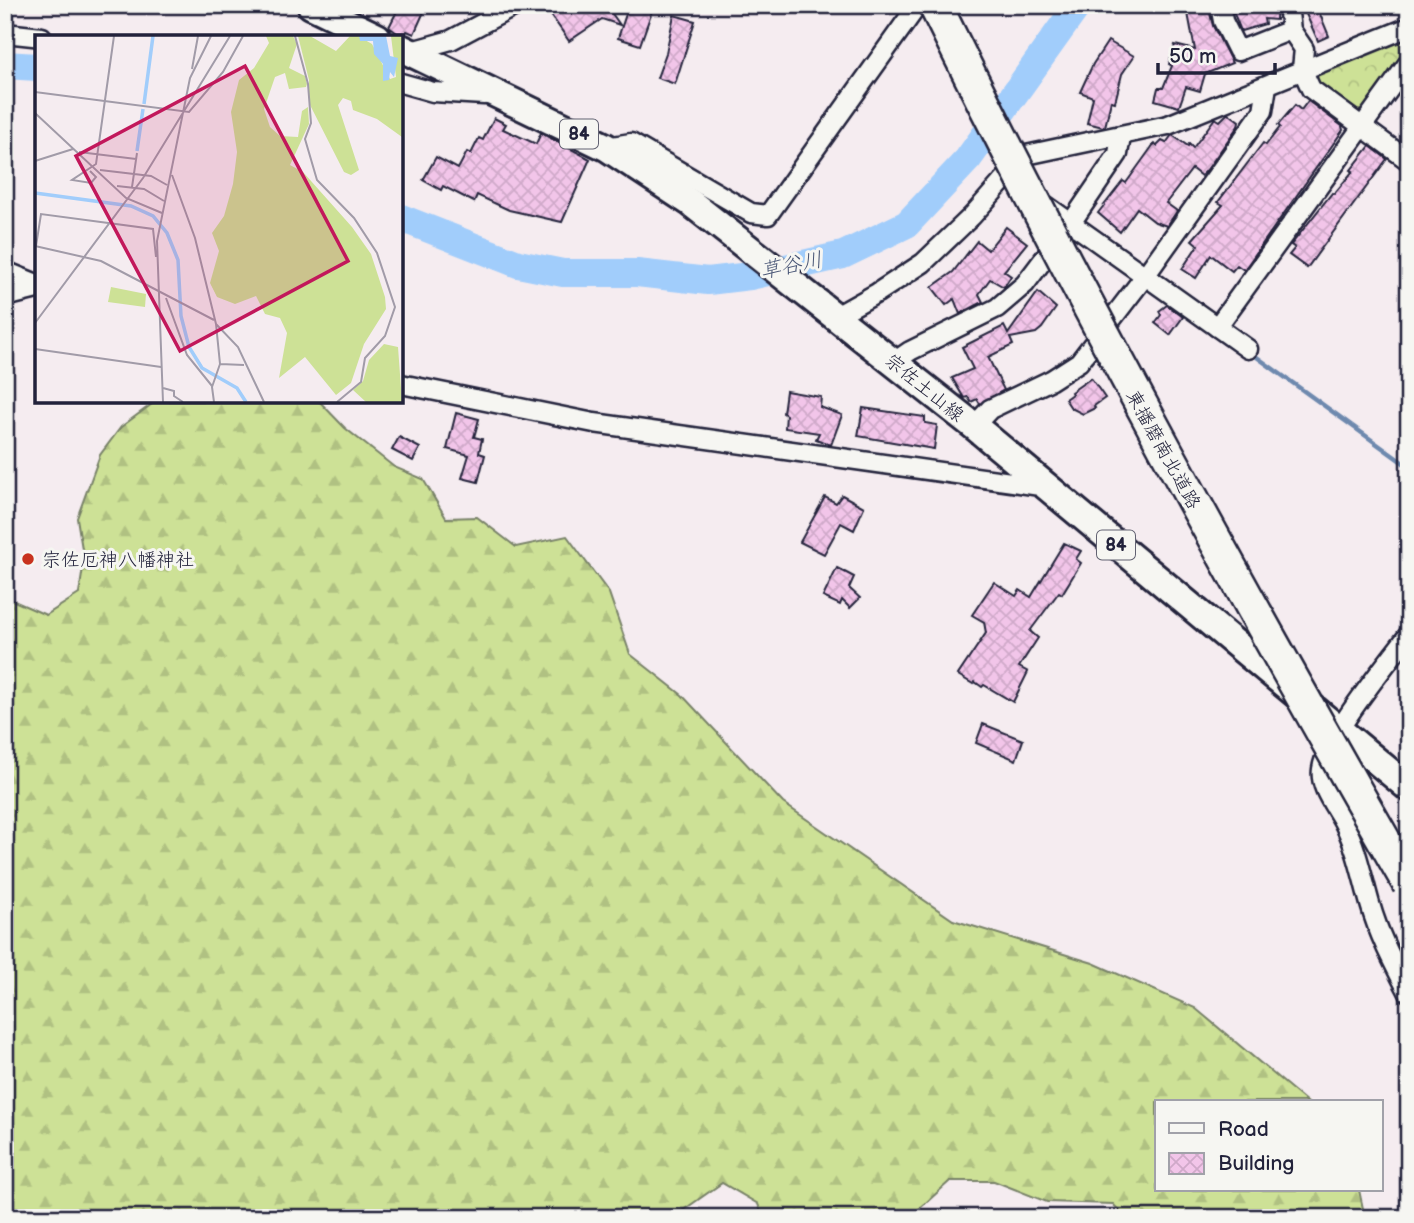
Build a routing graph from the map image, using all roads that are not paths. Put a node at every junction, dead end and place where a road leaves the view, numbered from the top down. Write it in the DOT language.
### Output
graph roads {
  1 [pos="311,5"];
  2 [pos="517,5"];
  3 [pos="918,5"];
  4 [pos="934,5"];
  5 [pos="955,5"];
  6 [pos="1220,5"];
  7 [pos="1288,5"];
  8 [pos="1409,27"];
  9 [pos="1291,30"];
  10 [pos="5,33"];
  11 [pos="373,35"];
  12 [pos="35,36"];
  13 [pos="403,51"];
  14 [pos="1409,62"];
  15 [pos="1302,69"];
  16 [pos="402,83"];
  17 [pos="1267,86"];
  18 [pos="502,97"];
  19 [pos="1362,127"];
  20 [pos="1121,136"];
  21 [pos="606,147"];
  22 [pos="1409,161"];
  23 [pos="1007,176"];
  24 [pos="1071,223"];
  25 [pos="5,271"];
  26 [pos="1144,276"];
  27 [pos="35,285"];
  28 [pos="35,287"];
  29 [pos="5,298"];
  30 [pos="829,310"];
  31 [pos="1217,327"];
  32 [pos="1248,349"];
  33 [pos="894,362"];
  34 [pos="402,384"];
  35 [pos="974,426"];
  36 [pos="1047,487"];
  37 [pos="1409,634"];
  38 [pos="1339,730"];
  39 [pos="1409,788"];
  40 [pos="1409,848"];
  41 [pos="1409,884"];
  42 [pos="1409,993"];
  1 -- 11 [label="main road"];
  2 -- 13 [label="street"];
  3 -- 21 [label="street"];
  4 -- 41 [label="highway, 東播磨南北道路, bridge"];
  5 -- 40 [label="highway, 東播磨南北道路"];
  6 -- 9 [label="street"];
  7 -- 9 [label="street"];
  8 -- 15 [label="street"];
  9 -- 15 [label="street"];
  10 -- 12 [label="street"];
  13 -- 18 [label="main road, 宗佐土山線 / 84"];
  14 -- 19 [label="street"];
  15 -- 17 [label="street"];
  15 -- 19 [label="street"];
  16 -- 18 [label="street"];
  17 -- 20 [label="street"];
  17 -- 26 [label="street"];
  18 -- 21 [label="main road, 宗佐土山線 / 84"];
  19 -- 22 [label="street"];
  19 -- 31 [label="street"];
  20 -- 23 [label="street"];
  20 -- 24 [label="street"];
  21 -- 30 [label="main road, 宗佐土山線 / 84"];
  23 -- 24 [label="street"];
  23 -- 30 [label="street"];
  24 -- 26 [label="street"];
  24 -- 33 [label="street"];
  25 -- 27 [label="street"];
  26 -- 31 [label="street"];
  26 -- 35 [label="street"];
  28 -- 29 [label="street"];
  30 -- 33 [label="main road, 宗佐土山線 / 84"];
  31 -- 32 [label="street"];
  33 -- 35 [label="main road, 宗佐土山線 / 84"];
  34 -- 36 [label="street"];
  35 -- 36 [label="main road, 宗佐土山線 / 84"];
  36 -- 38 [label="main road, 宗佐土山線 / 84"];
  37 -- 38 [label="street"];
  38 -- 39 [label="main road, 宗佐土山線 / 84"];
  38 -- 42 [label="street"];
}
